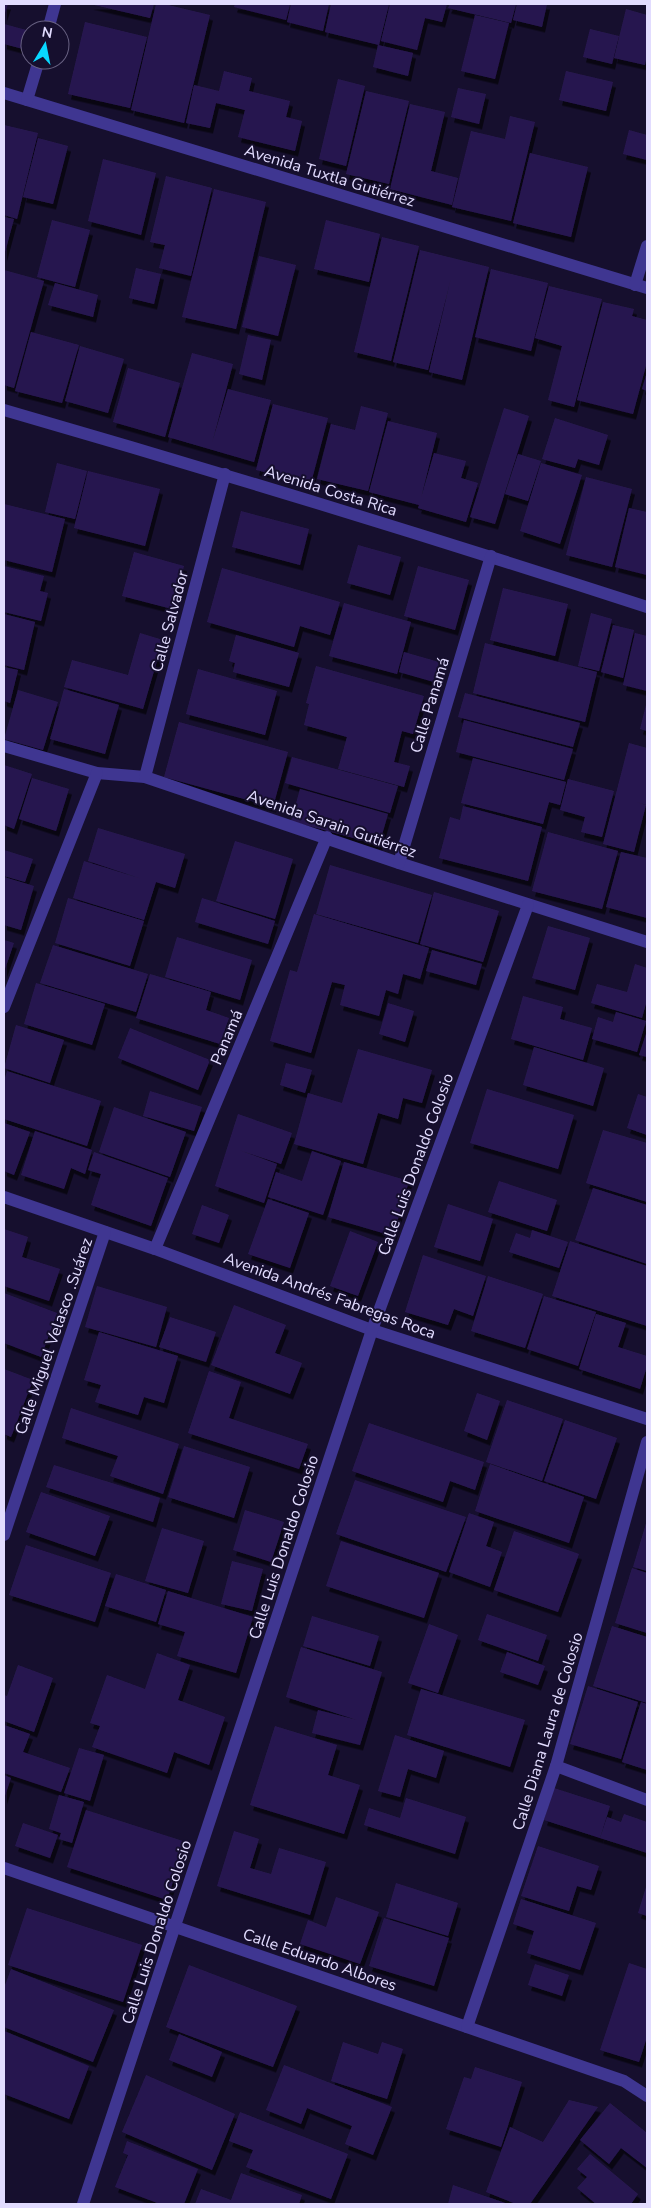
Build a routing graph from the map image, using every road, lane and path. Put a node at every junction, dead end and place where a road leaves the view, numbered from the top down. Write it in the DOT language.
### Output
graph roads {
  1 [pos="55,4"];
  2 [pos="51,20"];
  3 [pos="36,70"];
  4 [pos="4,93"];
  5 [pos="27,100"];
  6 [pos="647,246"];
  7 [pos="641,286"];
  8 [pos="4,410"];
  9 [pos="224,474"];
  10 [pos="490,556"];
  11 [pos="647,607"];
  12 [pos="4,746"];
  13 [pos="97,773"];
  14 [pos="145,777"];
  15 [pos="328,838"];
  16 [pos="399,863"];
  17 [pos="528,905"];
  18 [pos="647,942"];
  19 [pos="4,1007"];
  20 [pos="4,1197"];
  21 [pos="105,1232"];
  22 [pos="155,1250"];
  23 [pos="372,1330"];
  24 [pos="647,1419"];
  25 [pos="647,1442"];
  26 [pos="4,1535"];
  27 [pos="556,1766"];
  28 [pos="647,1800"];
  29 [pos="4,1868"];
  30 [pos="175,1926"];
  31 [pos="467,2027"];
  32 [pos="647,2096"];
  33 [pos="83,2204"];
  1 -- 2 [label="street"];
  3 -- 5 [label="street"];
  4 -- 5 [label="street, Avenida Tuxtla Gutiérrez"];
  5 -- 7 [label="street, Avenida Tuxtla Gutiérrez"];
  6 -- 7 [label="street"];
  8 -- 9 [label="street, Avenida Costa Rica"];
  9 -- 10 [label="street, Avenida Costa Rica"];
  9 -- 14 [label="street, Calle Salvador"];
  10 -- 11 [label="street, Avenida Costa Rica"];
  10 -- 16 [label="street, Calle Panamá"];
  12 -- 13 [label="street, Avenida Sarain Gutiérrez"];
  13 -- 14 [label="street, Avenida Sarain Gutiérrez"];
  13 -- 19 [label="street"];
  14 -- 15 [label="street, Avenida Sarain Gutiérrez"];
  15 -- 16 [label="street, Avenida Sarain Gutiérrez"];
  15 -- 22 [label="street, Panamá"];
  16 -- 17 [label="street, Avenida Sarain Gutiérrez"];
  17 -- 18 [label="street, Avenida Sarain Gutiérrez"];
  17 -- 23 [label="street, Calle Luis Donaldo Colosio"];
  20 -- 21 [label="street, Avenida Andrés Fabregas Roca"];
  21 -- 22 [label="street, Avenida Andrés Fabregas Roca"];
  21 -- 26 [label="street, Calle Miguel Velasco .Suárez"];
  22 -- 23 [label="street, Avenida Andrés Fabregas Roca"];
  23 -- 24 [label="street, Avenida Andrés Fabregas Roca"];
  23 -- 30 [label="street, Calle Luis Donaldo Colosio"];
  25 -- 27 [label="street, Calle Diana Laura de Colosio"];
  27 -- 28 [label="street"];
  27 -- 31 [label="street, Calle Diana Laura de Colosio"];
  29 -- 30 [label="street, Calle Eduardo Albores"];
  30 -- 31 [label="street, Calle Eduardo Albores"];
  30 -- 33 [label="street, Calle Luis Donaldo Colosio"];
  31 -- 32 [label="street, Calle Eduardo Albores"];
}
